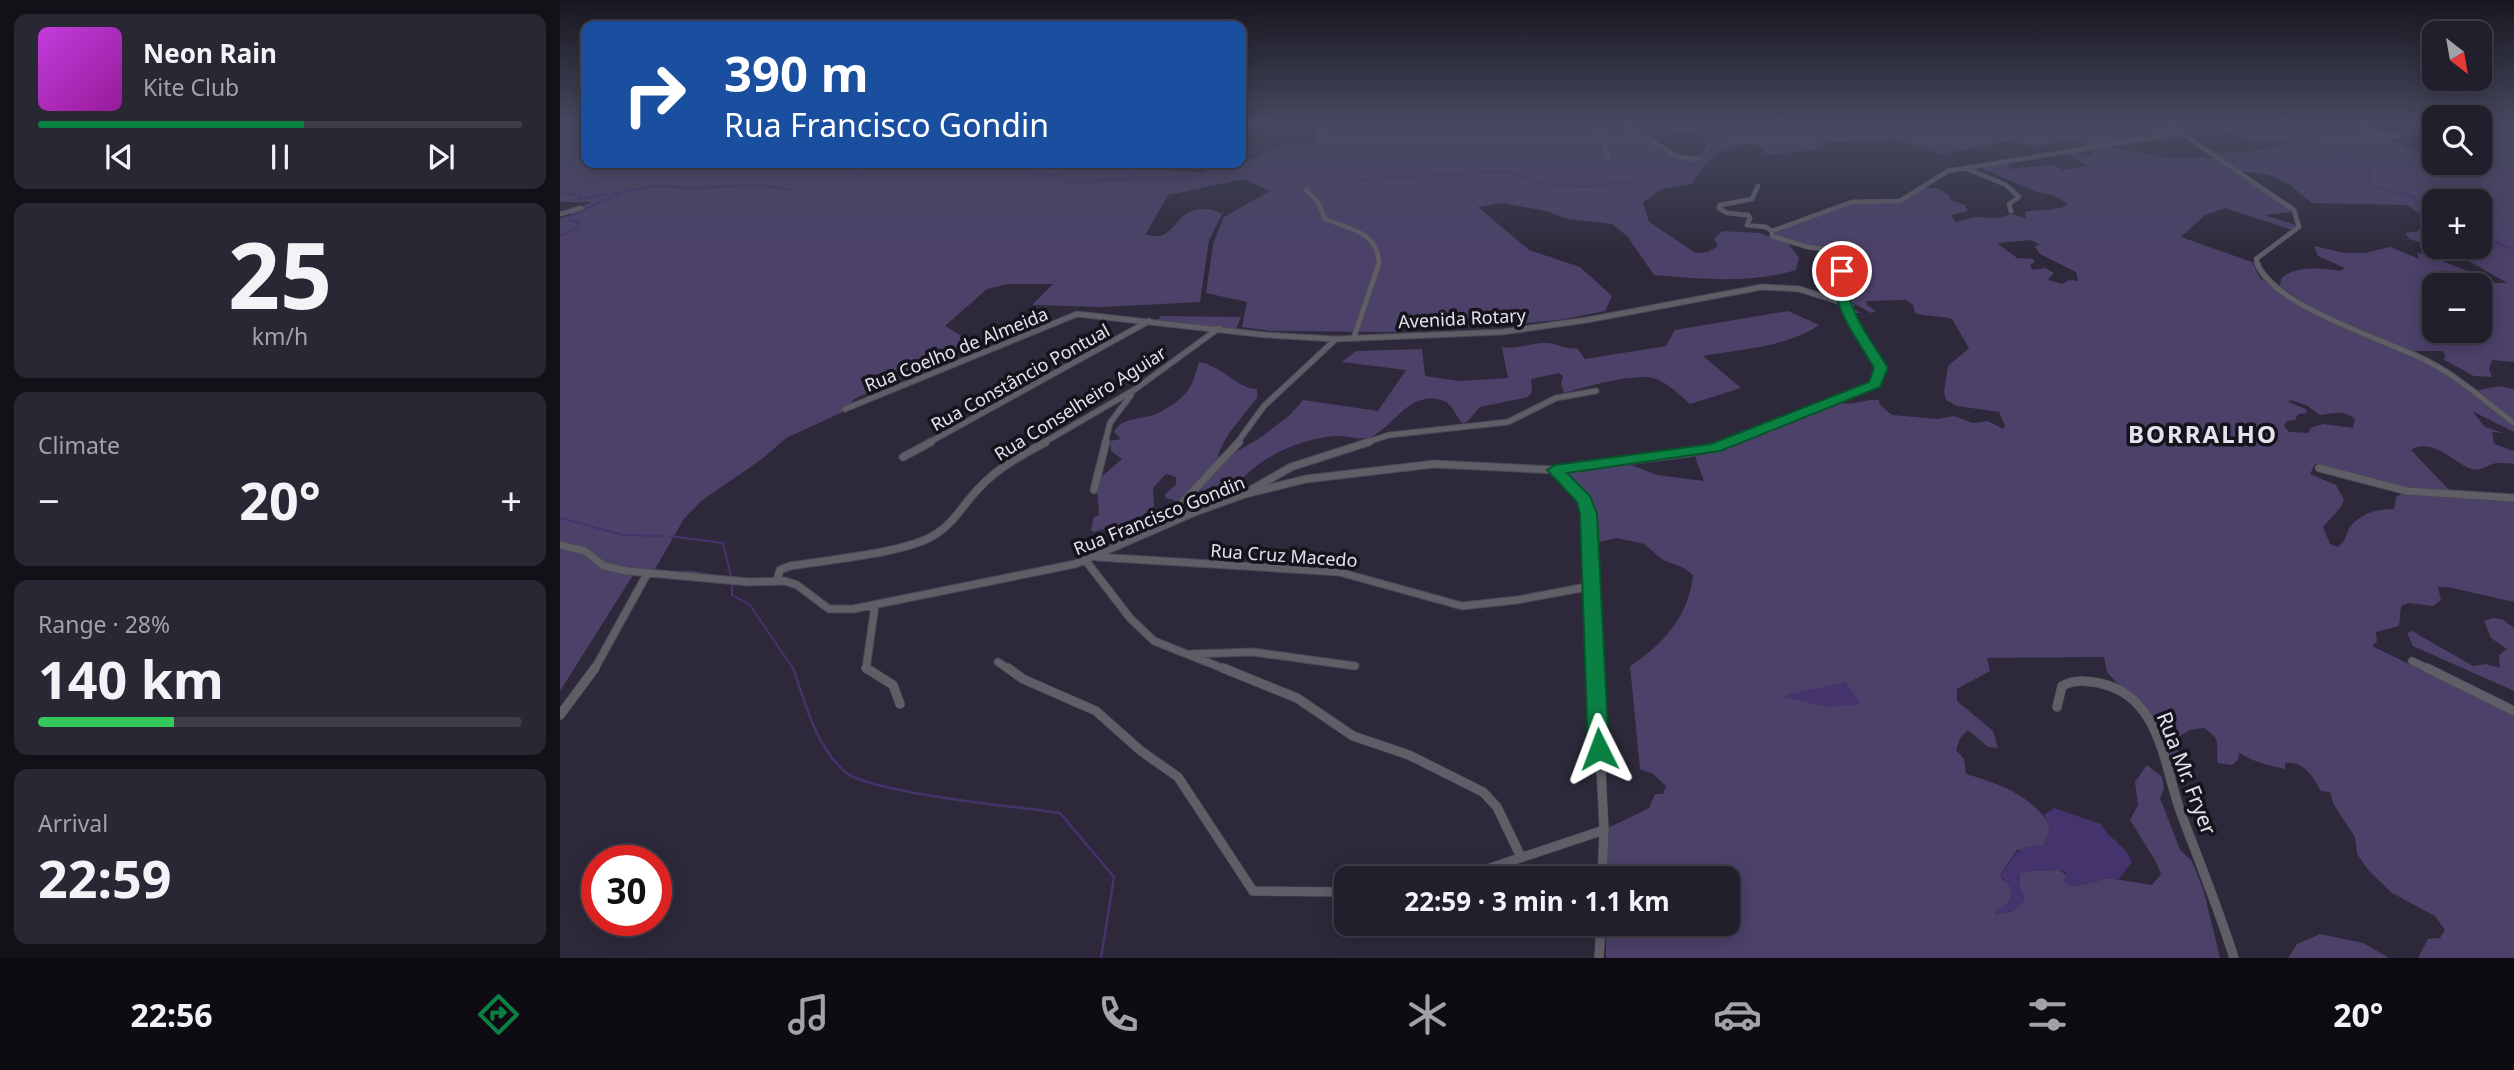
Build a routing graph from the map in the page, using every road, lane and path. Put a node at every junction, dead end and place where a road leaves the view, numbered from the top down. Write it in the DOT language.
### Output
graph roads {
  1 [pos="1962,169"];
  2 [pos="1967,169"];
  3 [pos="2233,169"];
  4 [pos="1758,186"];
  5 [pos="1306,190"];
  6 [pos="581,208"];
  7 [pos="2011,211"];
  8 [pos="560,214"];
  9 [pos="1772,231"];
  10 [pos="1843,303"];
  11 [pos="1077,314"];
  12 [pos="1149,321"];
  13 [pos="1219,328"];
  14 [pos="1354,337"];
  15 [pos="1336,338"];
  16 [pos="1134,390"];
  17 [pos="1596,391"];
  18 [pos="845,409"];
  19 [pos="2514,423"];
  20 [pos="903,457"];
  21 [pos="2319,468"];
  22 [pos="1555,470"];
  23 [pos="1094,491"];
  24 [pos="1245,494"];
  25 [pos="2514,498"];
  26 [pos="1160,526"];
  27 [pos="560,545"];
  28 [pos="1090,559"];
  29 [pos="646,574"];
  30 [pos="777,580"];
  31 [pos="1592,586"];
  32 [pos="875,605"];
  33 [pos="1190,654"];
  34 [pos="2412,661"];
  35 [pos="998,662"];
  36 [pos="1355,666"];
  37 [pos="900,704"];
  38 [pos="2057,707"];
  39 [pos="2514,711"];
  40 [pos="560,715"];
  41 [pos="1604,830"];
  42 [pos="1521,857"];
  43 [pos="1495,866"];
  44 [pos="1602,866"];
  45 [pos="1334,892"];
  46 [pos="1601,936"];
  47 [pos="1600,958"];
  48 [pos="2234,958"];
  1 -- 9 [label="street"];
  2 -- 7 [label="street"];
  3 -- 19 [label="street"];
  4 -- 9 [label="street, Rua Francisco Gondin"];
  5 -- 14 [label="street"];
  6 -- 8 [label="street"];
  9 -- 10 [label="street, Rua Francisco Gondin"];
  10 -- 14 [label="street, Avenida Rotary"];
  10 -- 22 [label="street, Rua Francisco Gondin"];
  11 -- 12 [label="street, Avenida Rotary"];
  11 -- 18 [label="street, Rua Coelho de Almeida"];
  12 -- 13 [label="street, Avenida Rotary"];
  12 -- 20 [label="street, Rua Constâncio Pontual"];
  13 -- 15 [label="street, Avenida Rotary"];
  13 -- 16 [label="street, Rua Conselheiro Aguiar"];
  14 -- 15 [label="street, Avenida Rotary"];
  15 -- 26 [label="street"];
  16 -- 23 [label="street"];
  16 -- 30 [label="street, Rua Conselheiro Aguiar"];
  17 -- 24 [label="street"];
  21 -- 25 [label="street"];
  22 -- 24 [label="street, Rua Francisco Gondin"];
  22 -- 31 [label="street"];
  24 -- 26 [label="street, Rua Francisco Gondin"];
  26 -- 28 [label="street, Rua Francisco Gondin"];
  27 -- 29 [label="street, Rua Francisco Gondin"];
  28 -- 31 [label="street, Rua Cruz Macedo"];
  28 -- 32 [label="street, Rua Francisco Gondin"];
  28 -- 33 [label="street"];
  29 -- 30 [label="street, Rua Francisco Gondin"];
  29 -- 40 [label="street"];
  30 -- 32 [label="street, Rua Francisco Gondin"];
  31 -- 41 [label="street"];
  32 -- 37 [label="street"];
  33 -- 36 [label="street"];
  33 -- 42 [label="street"];
  34 -- 39 [label="street"];
  35 -- 45 [label="street"];
  38 -- 48 [label="street, Rua Mr. Fryer"];
  41 -- 42 [label="street"];
  41 -- 44 [label="street"];
  42 -- 43 [label="street"];
  46 -- 47 [label="street"];
}
